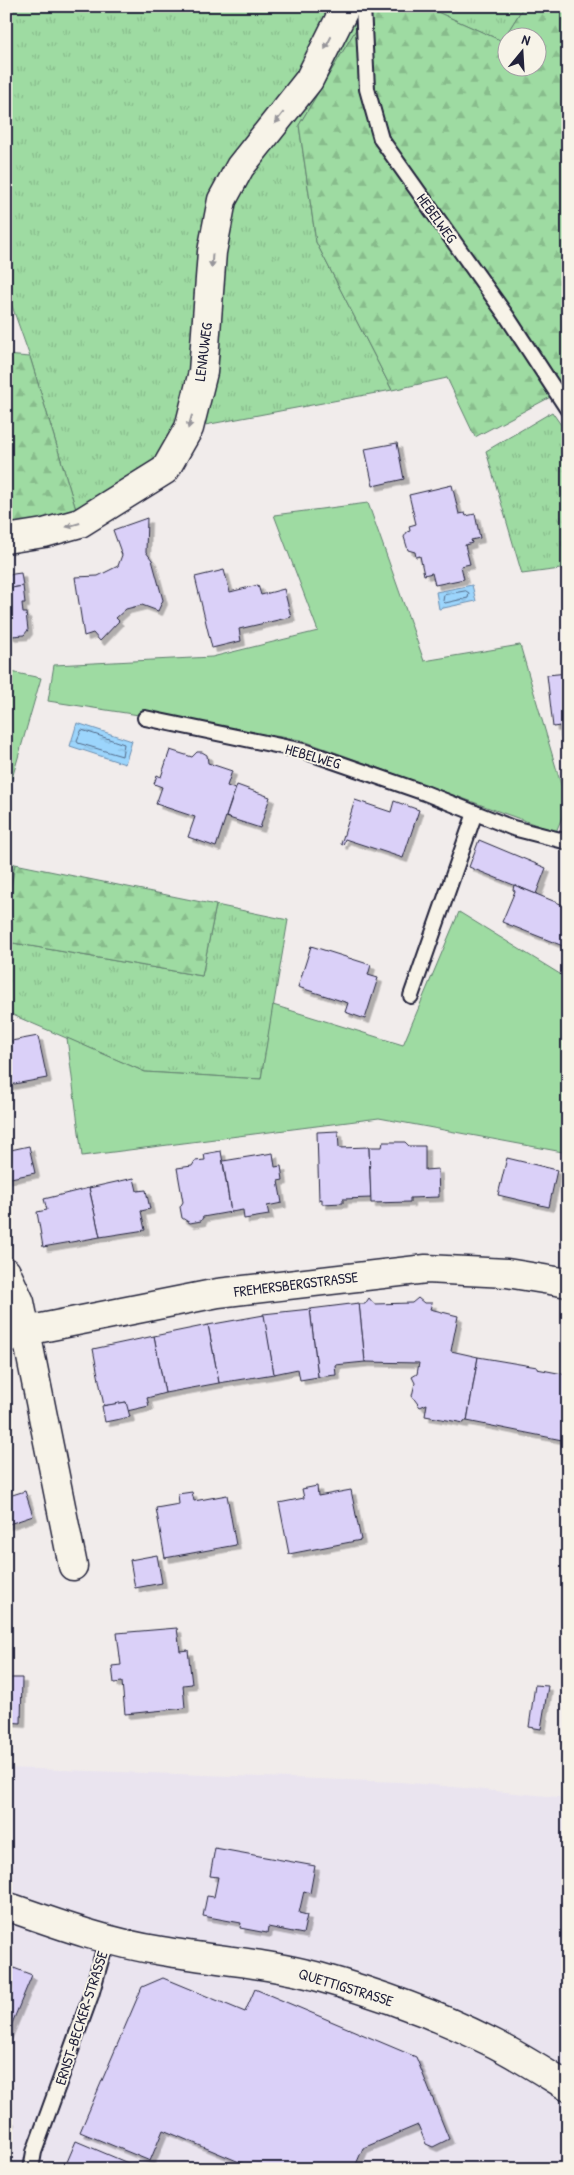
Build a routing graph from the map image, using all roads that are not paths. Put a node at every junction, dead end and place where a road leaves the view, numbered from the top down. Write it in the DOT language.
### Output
graph roads {
  1 [pos="346,6"];
  2 [pos="363,6"];
  3 [pos="568,410"];
  4 [pos="6,539"];
  5 [pos="145,718"];
  6 [pos="475,812"];
  7 [pos="568,842"];
  8 [pos="411,996"];
  9 [pos="6,1272"];
  10 [pos="568,1283"];
  11 [pos="16,1334"];
  12 [pos="73,1566"];
  13 [pos="6,1906"];
  14 [pos="107,1939"];
  15 [pos="568,2087"];
  16 [pos="31,2169"];
  1 -- 4 [label="street, LENAUWEG, one-way"];
  2 -- 3 [label="lane, HEBELWEG"];
  5 -- 6 [label="lane, HEBELWEG"];
  6 -- 7 [label="lane, HEBELWEG"];
  6 -- 8 [label="lane"];
  9 -- 11 [label="street"];
  10 -- 11 [label="street, FREMERSBERGSTRASSE"];
  11 -- 12 [label="street"];
  13 -- 14 [label="street, ERNST-BECKER-STRASSE"];
  14 -- 15 [label="street, QUETTIGSTRASSE"];
  14 -- 16 [label="lane, ERNST-BECKER-STRASSE"];
}
